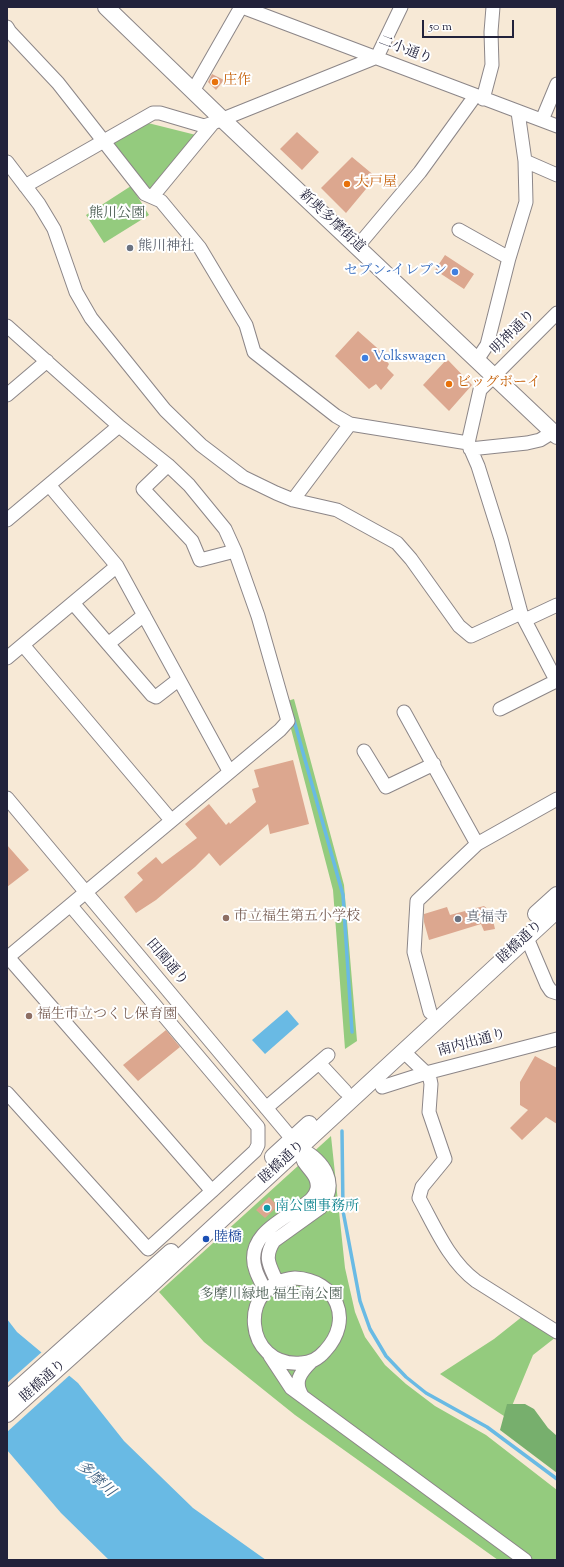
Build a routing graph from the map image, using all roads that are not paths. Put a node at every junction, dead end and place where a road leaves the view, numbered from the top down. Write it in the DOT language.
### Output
graph roads {
  1 [pos="106,7"];
  2 [pos="242,7"];
  3 [pos="401,7"];
  4 [pos="493,7"];
  5 [pos="7,27"];
  6 [pos="377,57"];
  7 [pos="557,84"];
  8 [pos="192,91"];
  9 [pos="479,97"];
  10 [pos="518,112"];
  11 [pos="542,120"];
  12 [pos="218,121"];
  13 [pos="557,126"];
  14 [pos="103,141"];
  15 [pos="525,161"];
  16 [pos="7,162"];
  17 [pos="557,175"];
  18 [pos="25,186"];
  19 [pos="152,197"];
  20 [pos="459,230"];
  21 [pos="357,247"];
  22 [pos="510,258"];
  23 [pos="557,313"];
  24 [pos="7,326"];
  25 [pos="477,360"];
  26 [pos="47,361"];
  27 [pos="494,376"];
  28 [pos="7,395"];
  29 [pos="350,424"];
  30 [pos="119,426"];
  31 [pos="555,434"];
  32 [pos="469,446"];
  33 [pos="168,465"];
  34 [pos="49,485"];
  35 [pos="293,500"];
  36 [pos="7,520"];
  37 [pos="235,551"];
  38 [pos="117,566"];
  39 [pos="73,603"];
  40 [pos="557,605"];
  41 [pos="144,615"];
  42 [pos="523,617"];
  43 [pos="108,644"];
  44 [pos="22,645"];
  45 [pos="7,658"];
  46 [pos="178,680"];
  47 [pos="557,681"];
  48 [pos="500,709"];
  49 [pos="404,712"];
  50 [pos="364,751"];
  51 [pos="434,764"];
  52 [pos="229,772"];
  53 [pos="7,798"];
  54 [pos="557,799"];
  55 [pos="171,820"];
  56 [pos="477,844"];
  57 [pos="87,892"];
  58 [pos="557,895"];
  59 [pos="71,906"];
  60 [pos="557,910"];
  61 [pos="527,938"];
  62 [pos="7,957"];
  63 [pos="557,993"];
  64 [pos="430,1012"];
  65 [pos="557,1039"];
  66 [pos="403,1051"];
  67 [pos="426,1073"];
  68 [pos="382,1086"];
  69 [pos="345,1091"];
  70 [pos="7,1093"];
  71 [pos="266,1108"];
  72 [pos="296,1143"];
  73 [pos="212,1191"];
  74 [pos="277,1282"];
  75 [pos="141,1287"];
  76 [pos="266,1290"];
  77 [pos="557,1332"];
  78 [pos="270,1356"];
  79 [pos="310,1362"];
  80 [pos="304,1398"];
  81 [pos="7,1399"];
  82 [pos="7,1414"];
  83 [pos="525,1560"];
  1 -- 8 [label="main road, 新奥多摩街道"];
  2 -- 6 [label="street, 二小通り"];
  2 -- 8 [label="street"];
  3 -- 6 [label="street"];
  4 -- 9 [label="street"];
  5 -- 14 [label="street"];
  6 -- 9 [label="street, 二小通り"];
  6 -- 12 [label="street"];
  7 -- 11 [label="street"];
  8 -- 12 [label="main road, 新奥多摩街道"];
  9 -- 10 [label="street, 二小通り"];
  9 -- 21 [label="street"];
  10 -- 11 [label="street, 二小通り"];
  10 -- 15 [label="street"];
  11 -- 13 [label="street, 二小通り"];
  12 -- 14 [label="street"];
  12 -- 19 [label="street"];
  12 -- 21 [label="main road, 新奥多摩街道"];
  14 -- 18 [label="street"];
  14 -- 19 [label="street"];
  15 -- 17 [label="street"];
  15 -- 22 [label="street"];
  16 -- 18 [label="street"];
  18 -- 35 [label="street"];
  19 -- 29 [label="street"];
  20 -- 22 [label="street"];
  21 -- 25 [label="main road, 新奥多摩街道"];
  22 -- 25 [label="street"];
  23 -- 27 [label="street, 明神通り"];
  24 -- 26 [label="street"];
  25 -- 27 [label="main road, 新奥多摩街道"];
  26 -- 28 [label="street"];
  26 -- 30 [label="street"];
  27 -- 31 [label="main road, 新奥多摩街道"];
  27 -- 32 [label="street, 明神通り"];
  29 -- 32 [label="street"];
  29 -- 35 [label="street"];
  30 -- 33 [label="street"];
  30 -- 34 [label="street"];
  31 -- 32 [label="street"];
  32 -- 42 [label="street"];
  33 -- 37 [label="street"];
  33 -- 37 [label="street"];
  34 -- 36 [label="street"];
  34 -- 38 [label="street"];
  35 -- 42 [label="street"];
  37 -- 52 [label="street"];
  38 -- 39 [label="street"];
  38 -- 41 [label="street"];
  39 -- 43 [label="street"];
  39 -- 44 [label="street"];
  40 -- 42 [label="street"];
  41 -- 43 [label="street"];
  41 -- 46 [label="street"];
  42 -- 47 [label="street"];
  43 -- 46 [label="street"];
  44 -- 45 [label="street"];
  44 -- 55 [label="street"];
  46 -- 52 [label="street"];
  47 -- 48 [label="street"];
  49 -- 51 [label="street"];
  50 -- 51 [label="street"];
  51 -- 56 [label="street"];
  52 -- 55 [label="street"];
  53 -- 57 [label="street, 田園通り"];
  54 -- 56 [label="street"];
  55 -- 57 [label="street"];
  56 -- 64 [label="street"];
  57 -- 59 [label="street"];
  57 -- 71 [label="street, 田園通り"];
  58 -- 64 [label="main road, 睦橋通り"];
  59 -- 62 [label="street"];
  59 -- 73 [label="street"];
  60 -- 61 [label="main road, 睦橋通り"];
  61 -- 63 [label="street"];
  61 -- 66 [label="main road, 睦橋通り"];
  62 -- 73 [label="street"];
  64 -- 69 [label="main road, 睦橋通り"];
  65 -- 67 [label="street, 南内出通り"];
  66 -- 67 [label="street, 南内出通り"];
  66 -- 72 [label="main road, 睦橋通り"];
  67 -- 68 [label="street"];
  67 -- 77 [label="street"];
  69 -- 71 [label="street"];
  69 -- 72 [label="main road, 睦橋通り"];
  70 -- 73 [label="street"];
  71 -- 72 [label="street, 田園通り"];
  72 -- 74 [label="street"];
  72 -- 75 [label="main road, 睦橋通り"];
  72 -- 76 [label="street"];
  74 -- 76 [label="street"];
  74 -- 79 [label="street"];
  75 -- 81 [label="main road, 睦橋通り"];
  75 -- 82 [label="main road, 睦橋通り"];
  76 -- 78 [label="street"];
  78 -- 79 [label="street"];
  78 -- 80 [label="street"];
  79 -- 80 [label="street"];
  80 -- 83 [label="street"];
}
